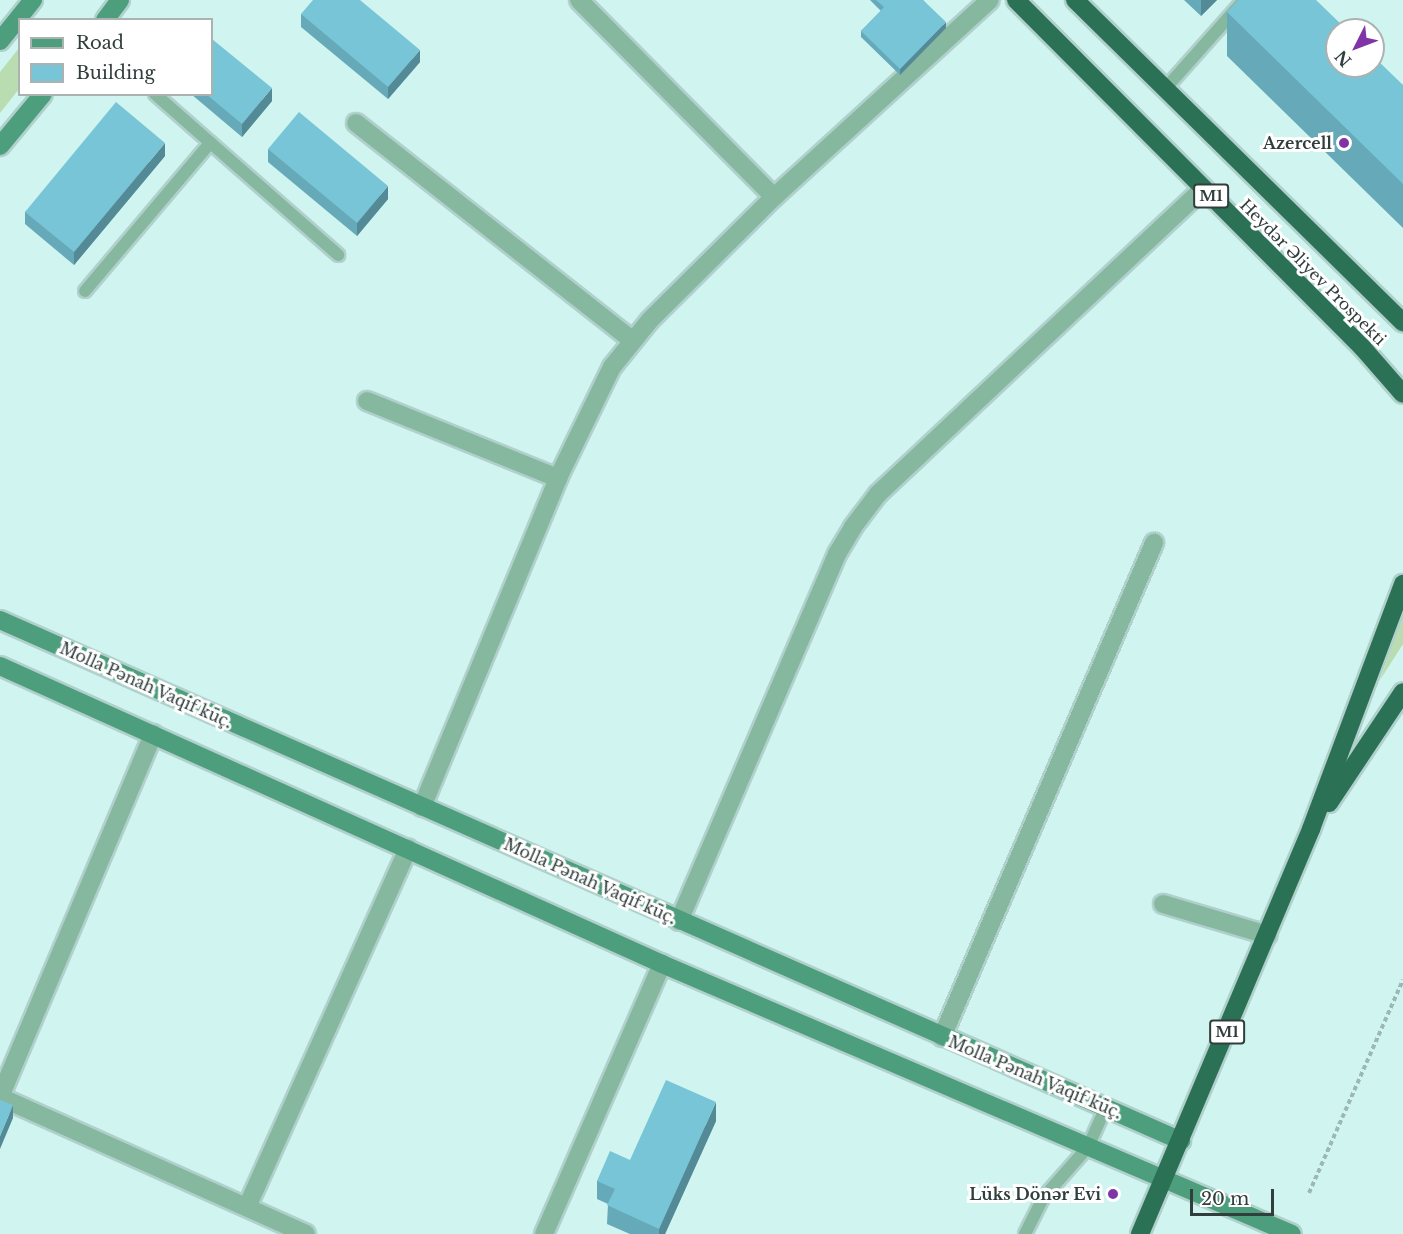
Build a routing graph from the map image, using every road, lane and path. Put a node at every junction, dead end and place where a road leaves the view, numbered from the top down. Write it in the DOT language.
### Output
graph roads {
  1 [pos="33,0"];
  2 [pos="120,0"];
  3 [pos="579,0"];
  4 [pos="990,0"];
  5 [pos="1016,0"];
  6 [pos="1075,0"];
  7 [pos="1244,0"];
  8 [pos="19,18"];
  9 [pos="106,18"];
  10 [pos="18,19"];
  11 [pos="0,41"];
  12 [pos="1165,89"];
  13 [pos="41,96"];
  14 [pos="157,96"];
  15 [pos="356,123"];
  16 [pos="210,143"];
  17 [pos="0,146"];
  18 [pos="1203,189"];
  19 [pos="774,197"];
  20 [pos="338,255"];
  21 [pos="85,291"];
  22 [pos="1401,318"];
  23 [pos="632,340"];
  24 [pos="1403,394"];
  25 [pos="367,401"];
  26 [pos="558,478"];
  27 [pos="1154,543"];
  28 [pos="1403,584"];
  29 [pos="0,620"];
  30 [pos="0,666"];
  31 [pos="1403,692"];
  32 [pos="153,734"];
  33 [pos="422,807"];
  34 [pos="1311,830"];
  35 [pos="408,849"];
  36 [pos="1163,904"];
  37 [pos="679,921"];
  38 [pos="1267,934"];
  39 [pos="662,964"];
  40 [pos="1403,980"];
  41 [pos="942,1037"];
  42 [pos="0,1097"];
  43 [pos="1106,1107"];
  44 [pos="1181,1142"];
  45 [pos="1088,1147"];
  46 [pos="1163,1182"];
  47 [pos="1309,1193"];
  48 [pos="247,1207"];
  49 [pos="1271,1230"];
  50 [pos="306,1234"];
  51 [pos="544,1234"];
  52 [pos="1025,1234"];
  53 [pos="1140,1234"];
  54 [pos="1292,1234"];
  1 -- 8 [label="main road"];
  2 -- 9 [label="main road"];
  3 -- 19 [label="street"];
  4 -- 19 [label="street"];
  5 -- 18 [label="highway, Heydər Əliyev Prospekti / M1"];
  6 -- 12 [label="highway, Heydər Əliyev Prospekti / M1"];
  7 -- 12 [label="lane"];
  10 -- 11 [label="main road"];
  12 -- 22 [label="highway, Heydər Əliyev Prospekti / M1"];
  13 -- 17 [label="main road"];
  14 -- 16 [label="lane"];
  15 -- 23 [label="street"];
  16 -- 20 [label="lane"];
  16 -- 21 [label="lane"];
  18 -- 24 [label="highway, Heydər Əliyev Prospekti / M1"];
  18 -- 37 [label="street"];
  19 -- 23 [label="street"];
  23 -- 26 [label="street"];
  25 -- 26 [label="street"];
  26 -- 33 [label="street"];
  27 -- 41 [label="street"];
  28 -- 34 [label="highway"];
  29 -- 33 [label="main road, Molla Pənah Vaqif küç."];
  30 -- 32 [label="main road"];
  31 -- 34 [label="highway"];
  32 -- 35 [label="main road"];
  32 -- 42 [label="street"];
  33 -- 37 [label="main road, Molla Pənah Vaqif küç."];
  34 -- 38 [label="highway, M1"];
  35 -- 39 [label="main road"];
  35 -- 48 [label="street"];
  36 -- 38 [label="street"];
  37 -- 41 [label="main road, Molla Pənah Vaqif küç."];
  38 -- 44 [label="highway, M1"];
  39 -- 45 [label="main road"];
  39 -- 51 [label="street"];
  40 -- 47 [label="path"];
  41 -- 43 [label="main road, Molla Pənah Vaqif küç."];
  42 -- 48 [label="street"];
  43 -- 44 [label="main road, Molla Pənah Vaqif küç."];
  43 -- 45 [label="lane"];
  44 -- 46 [label="highway, M1"];
  45 -- 46 [label="main road"];
  45 -- 52 [label="lane"];
  46 -- 49 [label="main road"];
  46 -- 53 [label="highway, M1"];
  48 -- 50 [label="street"];
  49 -- 54 [label="main road"];
}
